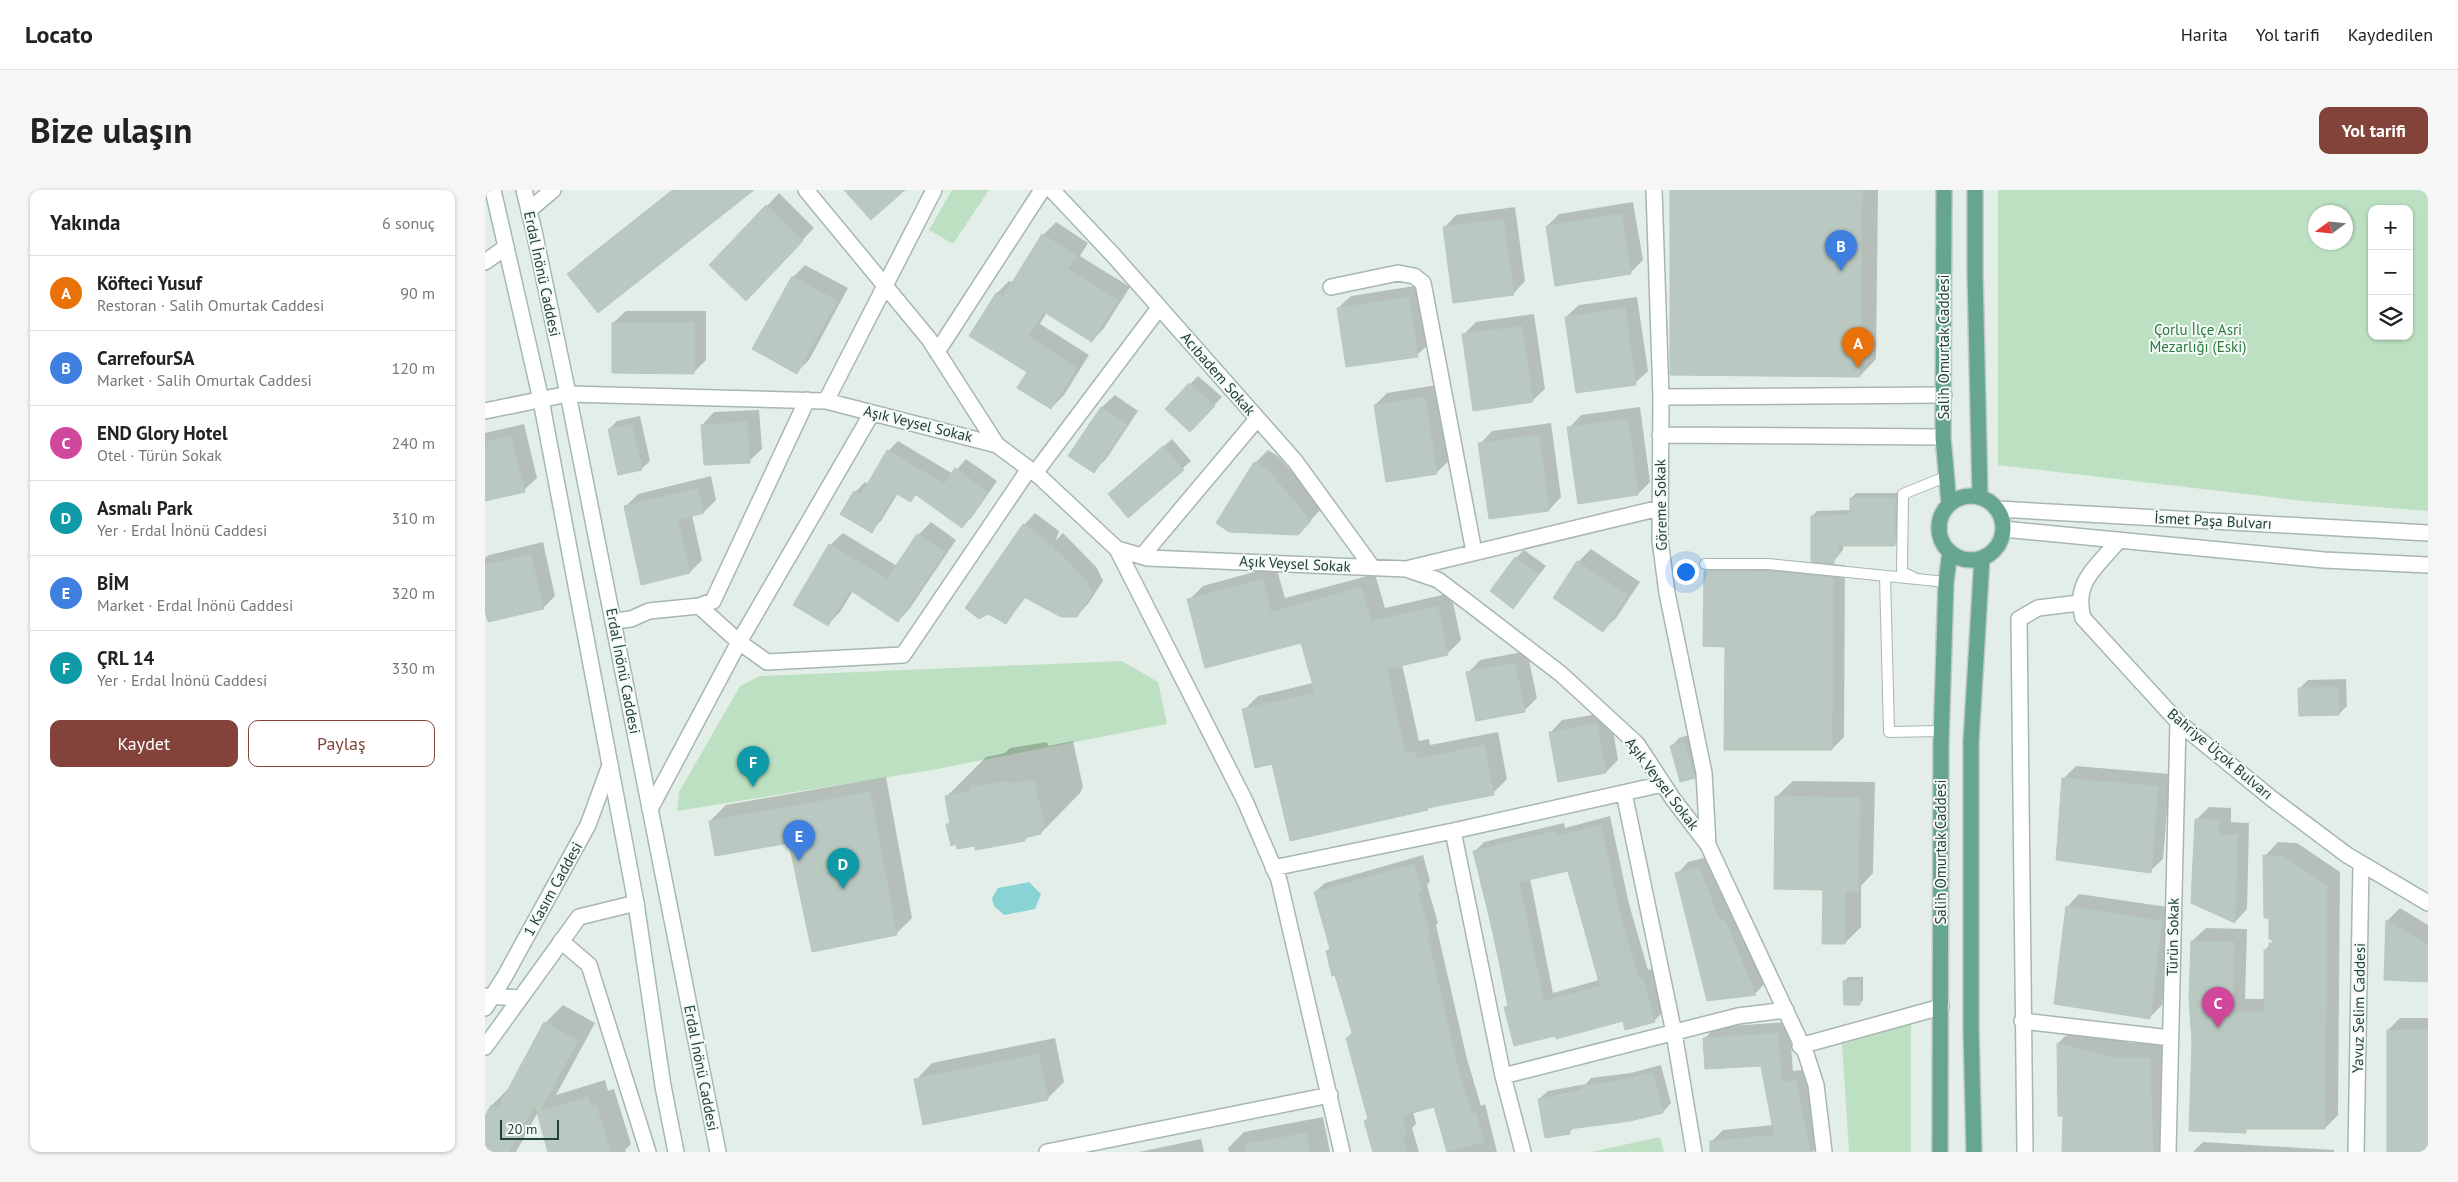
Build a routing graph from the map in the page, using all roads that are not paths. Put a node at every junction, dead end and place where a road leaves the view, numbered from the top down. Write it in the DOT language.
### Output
graph roads {
  1 [pos="493,190"];
  2 [pos="523,190"];
  3 [pos="553,190"];
  4 [pos="806,190"];
  5 [pos="934,190"];
  6 [pos="1042,190"];
  7 [pos="1052,190"];
  8 [pos="1654,190"];
  9 [pos="1944,190"];
  10 [pos="1975,190"];
  11 [pos="529,210"];
  12 [pos="507,248"];
  13 [pos="485,262"];
  14 [pos="885,286"];
  15 [pos="1331,287"];
  16 [pos="1159,308"];
  17 [pos="937,352"];
  18 [pos="568,394"];
  19 [pos="1944,395"];
  20 [pos="1661,397"];
  21 [pos="541,400"];
  22 [pos="807,400"];
  23 [pos="826,401"];
  24 [pos="485,411"];
  25 [pos="872,412"];
  26 [pos="1257,419"];
  27 [pos="1661,435"];
  28 [pos="1943,437"];
  29 [pos="997,445"];
  30 [pos="1032,471"];
  31 [pos="1945,477"];
  32 [pos="1980,496"];
  33 [pos="1949,504"];
  34 [pos="1660,508"];
  35 [pos="1998,509"];
  36 [pos="2003,529"];
  37 [pos="2428,533"];
  38 [pos="2119,540"];
  39 [pos="1117,549"];
  40 [pos="1474,552"];
  41 [pos="1950,552"];
  42 [pos="1142,556"];
  43 [pos="1982,558"];
  44 [pos="1705,564"];
  45 [pos="2428,565"];
  46 [pos="1372,567"];
  47 [pos="1407,569"];
  48 [pos="1885,576"];
  49 [pos="1924,581"];
  50 [pos="1947,582"];
  51 [pos="2079,603"];
  52 [pos="699,606"];
  53 [pos="613,621"];
  54 [pos="739,642"];
  55 [pos="2178,722"];
  56 [pos="1941,731"];
  57 [pos="610,765"];
  58 [pos="1663,784"];
  59 [pos="1624,792"];
  60 [pos="650,808"];
  61 [pos="1453,831"];
  62 [pos="1708,846"];
  63 [pos="2361,864"];
  64 [pos="1273,868"];
  65 [pos="636,903"];
  66 [pos="2428,903"];
  67 [pos="561,941"];
  68 [pos="489,995"];
  69 [pos="520,998"];
  70 [pos="485,1008"];
  71 [pos="1941,1008"];
  72 [pos="1786,1010"];
  73 [pos="2022,1021"];
  74 [pos="1674,1033"];
  75 [pos="2171,1038"];
  76 [pos="1800,1046"];
  77 [pos="485,1047"];
  78 [pos="1503,1076"];
  79 [pos="1330,1095"];
  80 [pos="649,1152"];
  81 [pos="676,1152"];
  82 [pos="718,1152"];
  83 [pos="1047,1152"];
  84 [pos="1342,1152"];
  85 [pos="1523,1152"];
  86 [pos="1694,1152"];
  87 [pos="1824,1152"];
  88 [pos="1940,1152"];
  89 [pos="1974,1152"];
  90 [pos="2025,1152"];
  91 [pos="2168,1152"];
  92 [pos="2356,1152"];
  1 -- 12 [label="street, Erdal İnönü Caddesi"];
  2 -- 11 [label="street, Erdal İnönü Caddesi"];
  3 -- 11 [label="street"];
  4 -- 14 [label="street"];
  5 -- 14 [label="street"];
  6 -- 17 [label="street"];
  7 -- 16 [label="street, Acıbadem Sokak"];
  8 -- 20 [label="street, Göreme Sokak"];
  9 -- 19 [label="main road, Salih Omurtak Caddesi"];
  10 -- 32 [label="main road, Salih Omurtak Caddesi"];
  11 -- 18 [label="street, Erdal İnönü Caddesi"];
  12 -- 13 [label="street"];
  12 -- 21 [label="street, Erdal İnönü Caddesi"];
  14 -- 17 [label="street"];
  14 -- 23 [label="street"];
  15 -- 40 [label="street"];
  16 -- 26 [label="street, Acıbadem Sokak"];
  16 -- 30 [label="street"];
  17 -- 29 [label="street"];
  18 -- 21 [label="street, Aşık Veysel Sokak"];
  18 -- 22 [label="street, Aşık Veysel Sokak"];
  18 -- 53 [label="street, Erdal İnönü Caddesi"];
  19 -- 20 [label="street"];
  19 -- 28 [label="main road, Salih Omurtak Caddesi"];
  20 -- 27 [label="street, Göreme Sokak"];
  21 -- 24 [label="street, Aşık Veysel Sokak"];
  21 -- 57 [label="street, Erdal İnönü Caddesi"];
  22 -- 23 [label="street, Aşık Veysel Sokak"];
  22 -- 52 [label="street"];
  23 -- 25 [label="street, Aşık Veysel Sokak"];
  25 -- 29 [label="street, Aşık Veysel Sokak"];
  25 -- 54 [label="street"];
  26 -- 42 [label="street"];
  26 -- 46 [label="street, Acıbadem Sokak"];
  27 -- 28 [label="street"];
  27 -- 34 [label="street, Göreme Sokak"];
  28 -- 31 [label="main road, Salih Omurtak Caddesi"];
  29 -- 30 [label="street, Aşık Veysel Sokak"];
  30 -- 39 [label="street, Aşık Veysel Sokak"];
  30 -- 54 [label="street"];
  31 -- 33 [label="main road, Salih Omurtak Caddesi"];
  31 -- 49 [label="lane"];
  32 -- 33 [label="main road"];
  32 -- 35 [label="main road"];
  33 -- 41 [label="main road"];
  34 -- 40 [label="street"];
  34 -- 62 [label="street, Göreme Sokak"];
  35 -- 36 [label="main road"];
  35 -- 37 [label="street, İsmet Paşa Bulvarı"];
  36 -- 38 [label="street, İsmet Paşa Bulvarı"];
  36 -- 43 [label="main road"];
  38 -- 45 [label="street, İsmet Paşa Bulvarı"];
  38 -- 51 [label="street"];
  39 -- 42 [label="street, Aşık Veysel Sokak"];
  39 -- 64 [label="street"];
  40 -- 47 [label="street"];
  41 -- 43 [label="main road"];
  41 -- 50 [label="main road, Salih Omurtak Caddesi"];
  42 -- 46 [label="street, Aşık Veysel Sokak"];
  43 -- 89 [label="main road, Salih Omurtak Caddesi"];
  44 -- 48 [label="lane"];
  46 -- 47 [label="street, Aşık Veysel Sokak"];
  47 -- 58 [label="street, Aşık Veysel Sokak"];
  48 -- 49 [label="lane"];
  48 -- 56 [label="lane"];
  49 -- 50 [label="lane"];
  50 -- 56 [label="main road, Salih Omurtak Caddesi"];
  51 -- 55 [label="street, Bahriye Üçok Bulvarı"];
  51 -- 73 [label="street"];
  52 -- 53 [label="street"];
  52 -- 54 [label="street"];
  53 -- 60 [label="street, Erdal İnönü Caddesi"];
  54 -- 60 [label="street"];
  55 -- 63 [label="street, Bahriye Üçok Bulvarı"];
  55 -- 75 [label="street, Türün Sokak"];
  56 -- 71 [label="main road, Salih Omurtak Caddesi"];
  57 -- 65 [label="street, Erdal İnönü Caddesi"];
  57 -- 68 [label="street, 1 Kasım Caddesi"];
  58 -- 59 [label="street"];
  58 -- 62 [label="street, Aşık Veysel Sokak"];
  59 -- 61 [label="street"];
  59 -- 74 [label="street"];
  60 -- 82 [label="street, Erdal İnönü Caddesi"];
  61 -- 64 [label="street"];
  61 -- 78 [label="street"];
  62 -- 72 [label="street, Aşık Veysel Sokak"];
  63 -- 66 [label="street, Bahriye Üçok Bulvarı"];
  63 -- 92 [label="street, Yavuz Selim Caddesi"];
  64 -- 79 [label="street"];
  65 -- 67 [label="street, 1 Kasım Caddesi"];
  65 -- 81 [label="street, Erdal İnönü Caddesi"];
  67 -- 69 [label="street, 1 Kasım Caddesi"];
  67 -- 80 [label="street"];
  68 -- 69 [label="street"];
  68 -- 70 [label="street, 1 Kasım Caddesi"];
  69 -- 77 [label="street, 1 Kasım Caddesi"];
  71 -- 76 [label="street"];
  71 -- 88 [label="main road, Salih Omurtak Caddesi"];
  72 -- 74 [label="street"];
  72 -- 76 [label="street, Aşık Veysel Sokak"];
  73 -- 75 [label="street"];
  73 -- 90 [label="street"];
  74 -- 78 [label="street"];
  74 -- 86 [label="street"];
  75 -- 91 [label="street, Türün Sokak"];
  76 -- 87 [label="street, Aşık Veysel Sokak"];
  78 -- 85 [label="street"];
  79 -- 83 [label="street"];
  79 -- 84 [label="street"];
}
